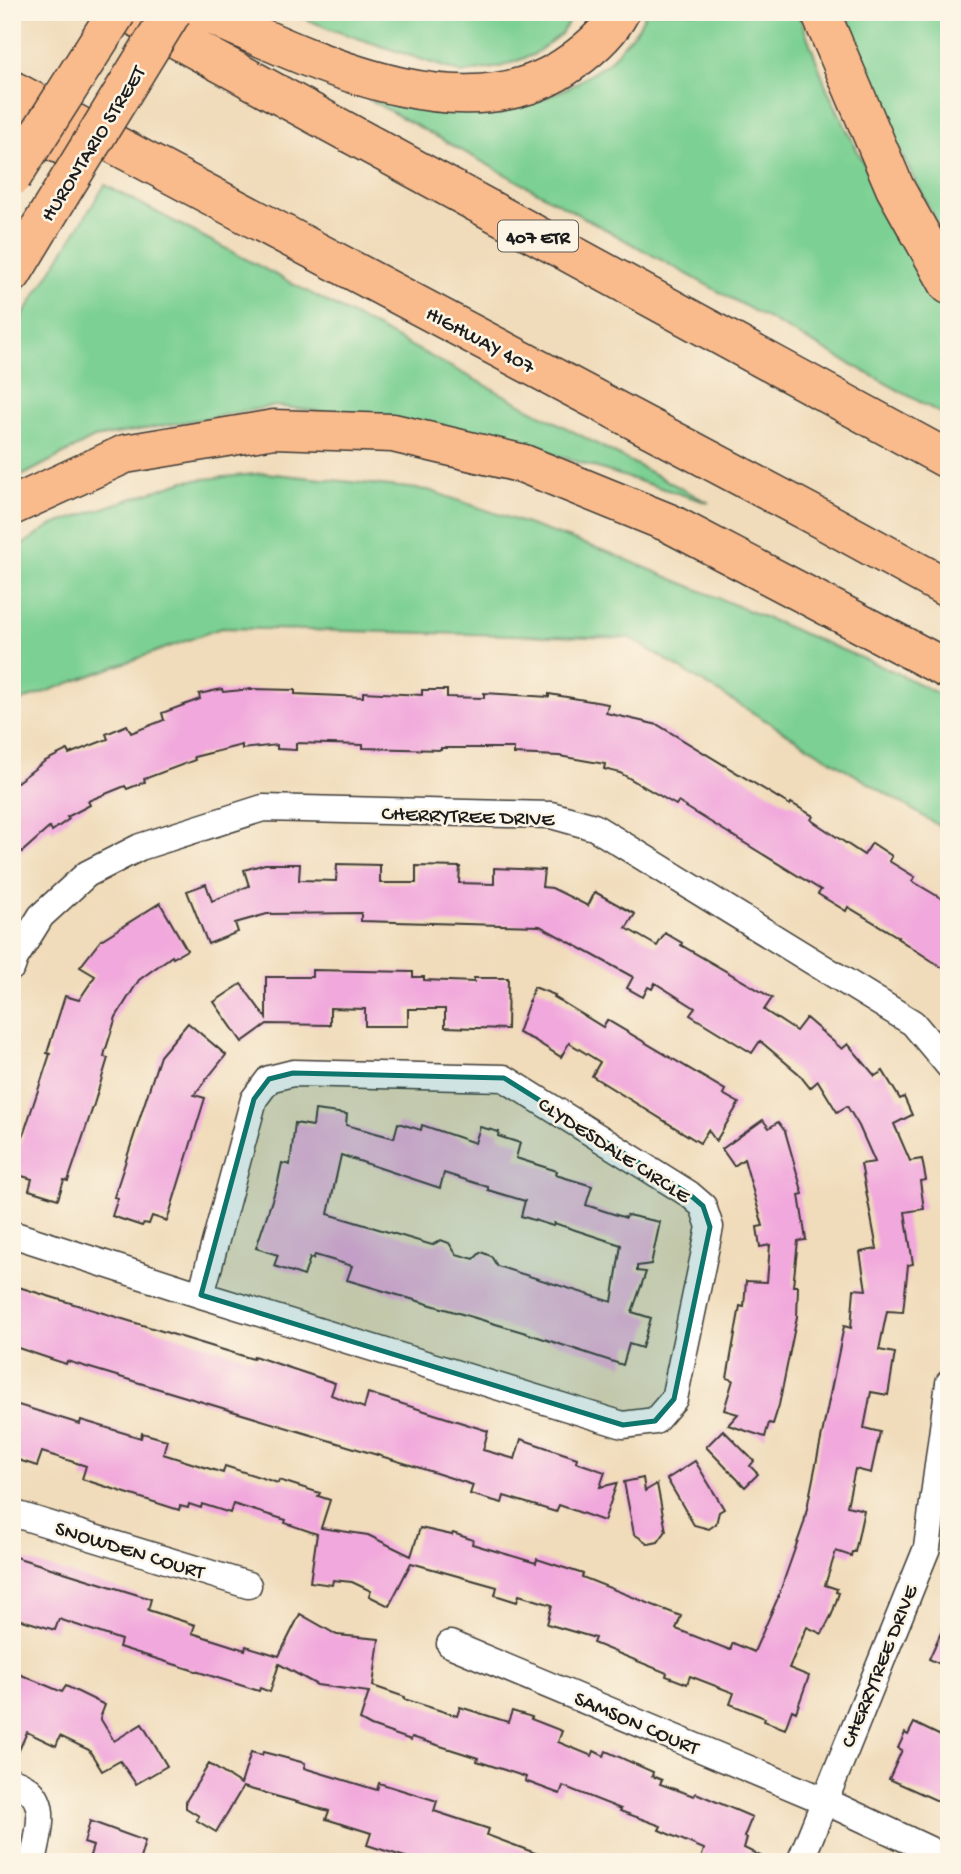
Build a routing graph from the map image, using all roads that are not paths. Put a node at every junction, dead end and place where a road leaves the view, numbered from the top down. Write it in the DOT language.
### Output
graph roads {
  1 [pos="117,12"];
  2 [pos="127,12"];
  3 [pos="172,12"];
  4 [pos="204,12"];
  5 [pos="620,12"];
  6 [pos="820,12"];
  7 [pos="12,90"];
  8 [pos="12,123"];
  9 [pos="161,170"];
  10 [pos="12,177"];
  11 [pos="12,274"];
  12 [pos="949,285"];
  13 [pos="949,460"];
  14 [pos="12,506"];
  15 [pos="949,589"];
  16 [pos="949,670"];
  17 [pos="12,967"];
  18 [pos="949,1066"];
  19 [pos="12,1234"];
  20 [pos="201,1295"];
  21 [pos="949,1383"];
  22 [pos="12,1513"];
  23 [pos="938,1553"];
  24 [pos="248,1586"];
  25 [pos="450,1644"];
  26 [pos="12,1781"];
  27 [pos="823,1800"];
  28 [pos="949,1859"];
  29 [pos="33,1862"];
  30 [pos="800,1862"];
  1 -- 10 [label="main road, bridge"];
  2 -- 13 [label="main road, 407 ETR"];
  3 -- 11 [label="main road, HURONTARIO STREET, bridge"];
  4 -- 5 [label="main road"];
  6 -- 12 [label="main road"];
  7 -- 9 [label="main road, HIGHWAY 407"];
  8 -- 9 [label="main road"];
  9 -- 15 [label="main road, HIGHWAY 407"];
  14 -- 16 [label="main road"];
  17 -- 18 [label="street, CHERRYTREE DRIVE"];
  19 -- 20 [label="street, CLYDESDALE CIRCLE"];
  20 -- 20 [label="street, CLYDESDALE CIRCLE"];
  21 -- 23 [label="street, CHERRYTREE DRIVE"];
  22 -- 24 [label="street, SNOWDEN COURT"];
  23 -- 27 [label="street, CHERRYTREE DRIVE"];
  25 -- 27 [label="street, SAMSON COURT"];
  26 -- 29 [label="street"];
  27 -- 28 [label="street, SAMSON COURT"];
  27 -- 30 [label="street, CHERRYTREE DRIVE"];
}
